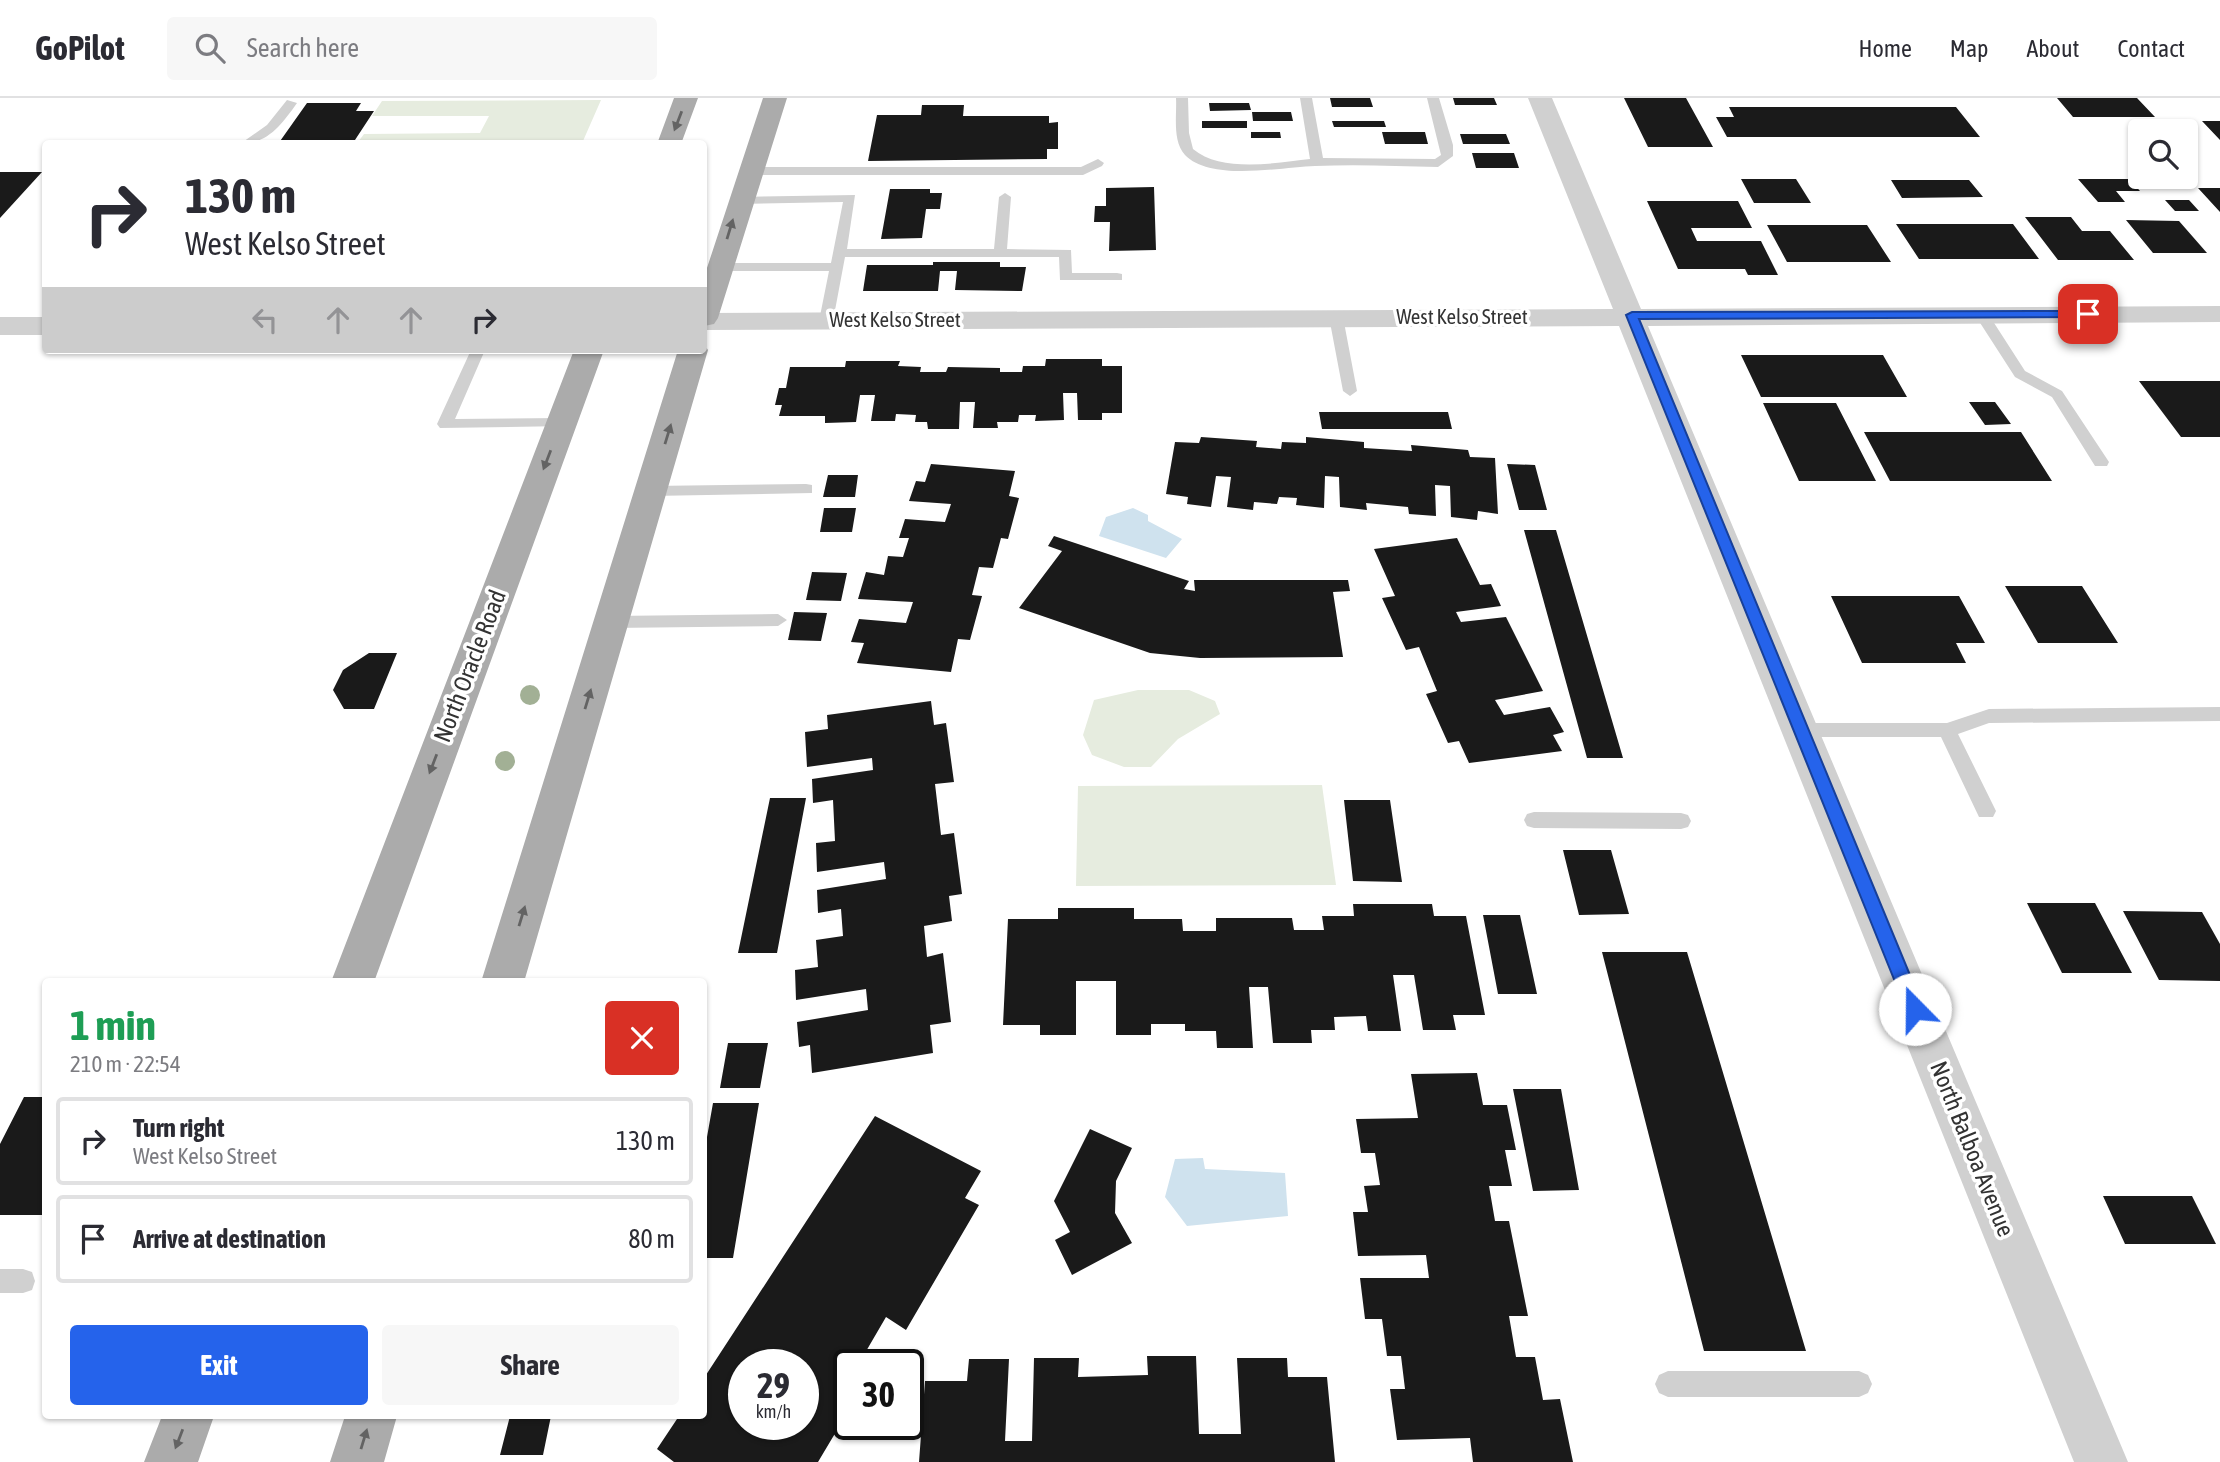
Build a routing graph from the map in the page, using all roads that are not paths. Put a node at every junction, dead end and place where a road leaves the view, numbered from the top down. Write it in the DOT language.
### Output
graph roads {
  1 [pos="687,98"];
  2 [pos="775,98"];
  3 [pos="1182,98"];
  4 [pos="1306,98"];
  5 [pos="1433,98"];
  6 [pos="1540,98"];
  7 [pos="290,103"];
  8 [pos="252,140"];
  9 [pos="671,140"];
  10 [pos="1314,162"];
  11 [pos="1098,163"];
  12 [pos="750,171"];
  13 [pos="1005,197"];
  14 [pos="740,200"];
  15 [pos="1000,253"];
  16 [pos="838,260"];
  17 [pos="719,267"];
  18 [pos="1117,277"];
  19 [pos="707,309"];
  20 [pos="2220,314"];
  21 [pos="1632,315"];
  22 [pos="1982,315"];
  23 [pos="1336,317"];
  24 [pos="707,320"];
  25 [pos="826,321"];
  26 [pos="0,326"];
  27 [pos="42,326"];
  28 [pos="476,354"];
  29 [pos="587,354"];
  30 [pos="692,354"];
  31 [pos="1350,391"];
  32 [pos="561,423"];
  33 [pos="2101,463"];
  34 [pos="806,489"];
  35 [pos="651,491"];
  36 [pos="778,620"];
  37 [pos="611,622"];
  38 [pos="2220,714"];
  39 [pos="1800,730"];
  40 [pos="1947,730"];
  41 [pos="1986,811"];
  42 [pos="1534,820"];
  43 [pos="1681,821"];
  44 [pos="353,978"];
  45 [pos="503,978"];
  46 [pos="1668,1384"];
  47 [pos="1859,1384"];
  48 [pos="187,1419"];
  49 [pos="370,1419"];
  50 [pos="171,1462"];
  51 [pos="357,1462"];
  52 [pos="2101,1462"];
  1 -- 9 [label="main road, one-way"];
  2 -- 12 [label="main road"];
  3 -- 10 [label="lane"];
  4 -- 10 [label="lane"];
  5 -- 10 [label="lane"];
  6 -- 21 [label="street, North Balboa Avenue"];
  7 -- 8 [label="lane"];
  11 -- 12 [label="lane"];
  12 -- 14 [label="main road"];
  13 -- 15 [label="lane"];
  14 -- 16 [label="lane"];
  17 -- 14 [label="main road, one-way"];
  15 -- 16 [label="lane"];
  15 -- 18 [label="lane"];
  16 -- 17 [label="lane"];
  16 -- 25 [label="lane"];
  17 -- 19 [label="main road"];
  20 -- 22 [label="street, West Kelso Street"];
  21 -- 22 [label="street, West Kelso Street"];
  21 -- 23 [label="street, West Kelso Street"];
  21 -- 39 [label="street, North Balboa Avenue"];
  22 -- 33 [label="lane"];
  23 -- 25 [label="street, West Kelso Street"];
  23 -- 31 [label="lane"];
  24 -- 25 [label="street, West Kelso Street"];
  26 -- 27 [label="street"];
  28 -- 32 [label="lane"];
  29 -- 32 [label="main road, North Oracle Road"];
  35 -- 30 [label="main road, one-way"];
  32 -- 44 [label="main road, North Oracle Road, one-way"];
  34 -- 35 [label="lane"];
  35 -- 37 [label="main road"];
  36 -- 37 [label="lane"];
  45 -- 37 [label="main road, one-way"];
  38 -- 40 [label="lane"];
  39 -- 40 [label="lane"];
  39 -- 52 [label="street, North Balboa Avenue"];
  40 -- 41 [label="lane"];
  42 -- 43 [label="lane"];
  46 -- 47 [label="lane"];
  48 -- 50 [label="main road, one-way"];
  51 -- 49 [label="main road, one-way"];
}
